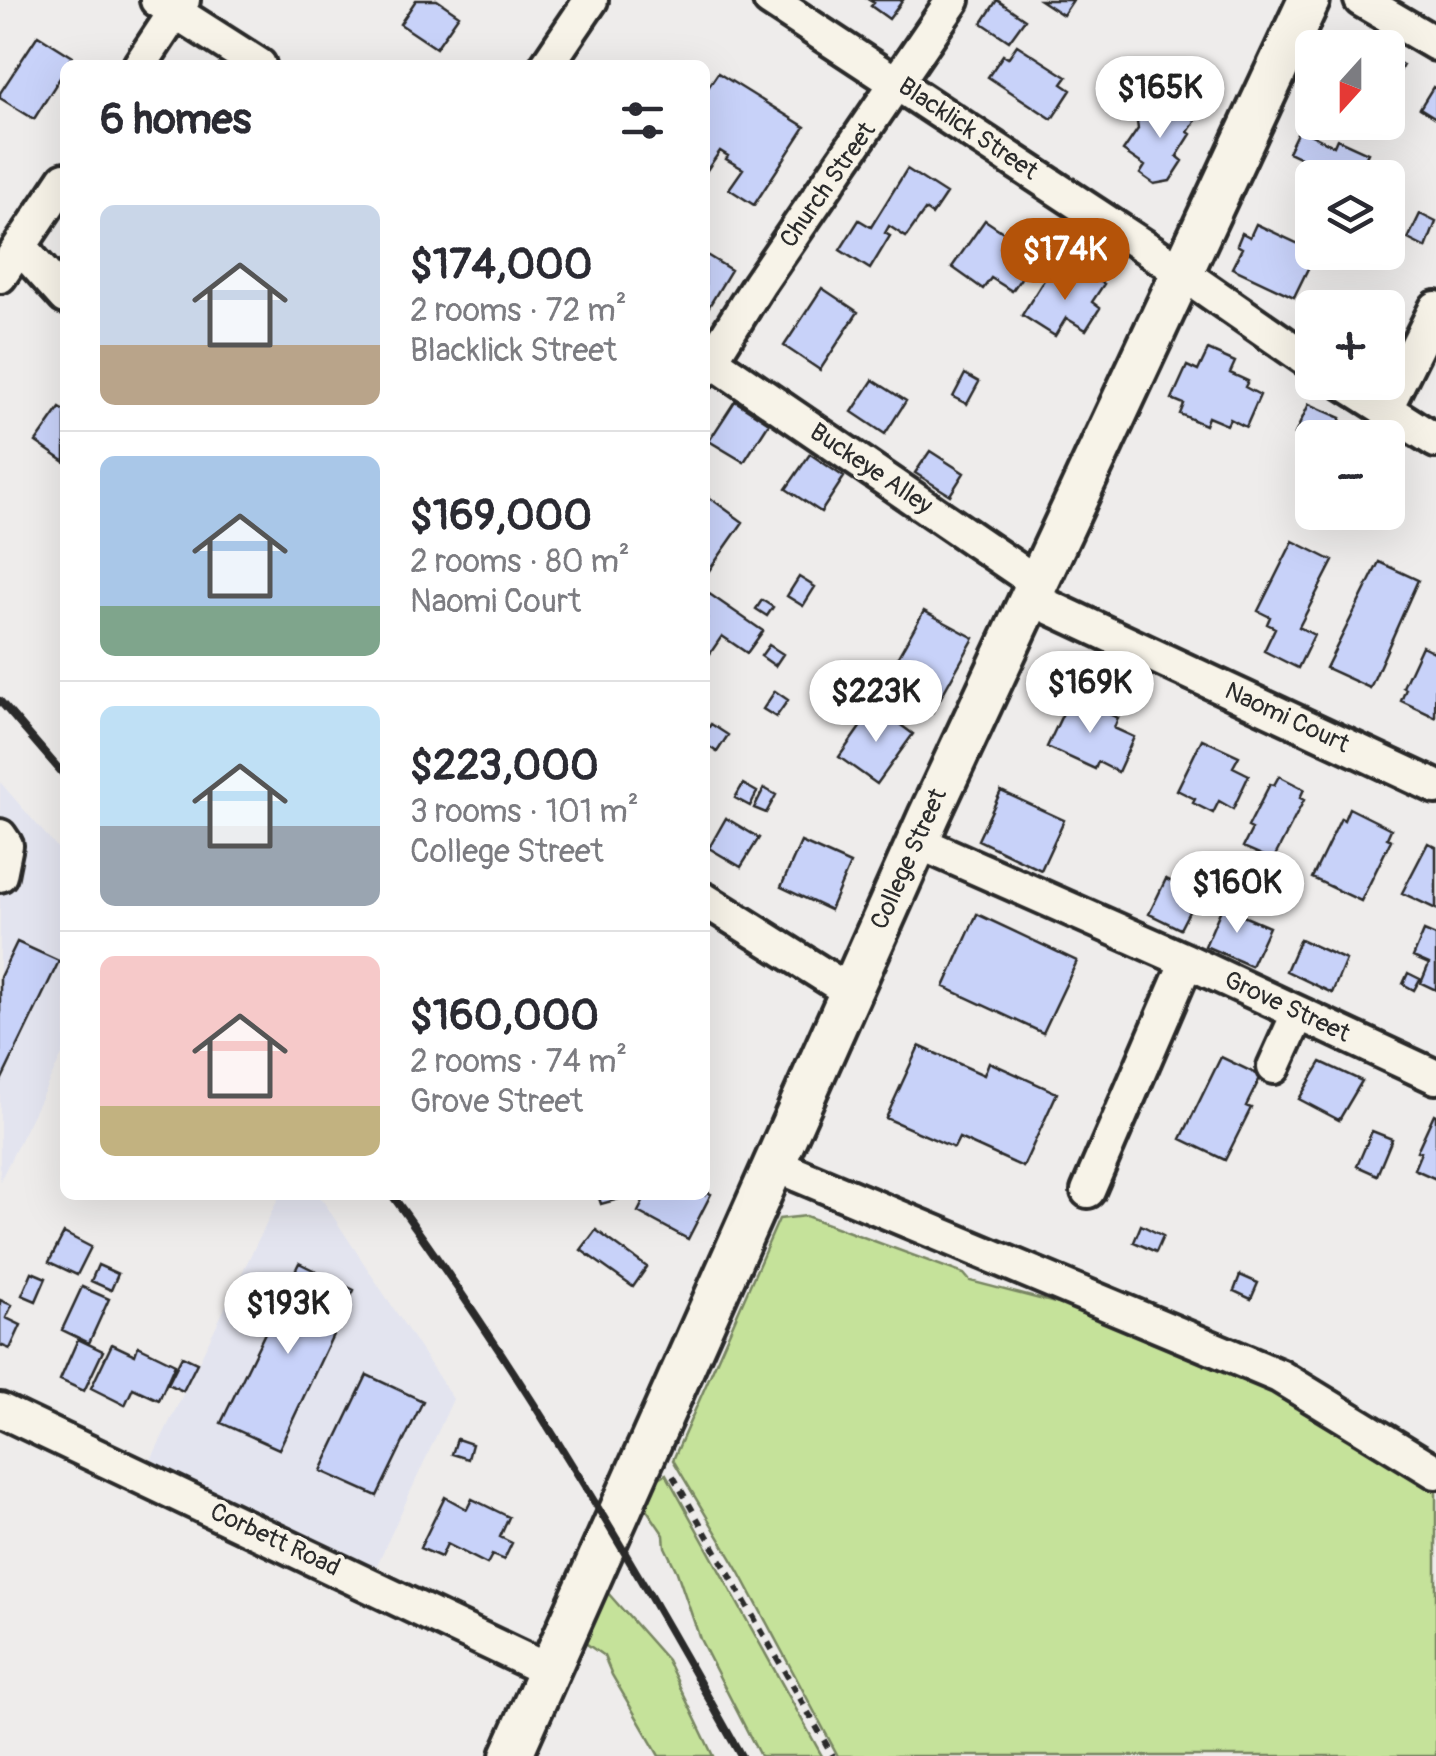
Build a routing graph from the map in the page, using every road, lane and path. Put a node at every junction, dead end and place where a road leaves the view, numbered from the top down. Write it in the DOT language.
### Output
graph roads {
  1 [pos="592,0"];
  2 [pos="770,0"];
  3 [pos="953,0"];
  4 [pos="1309,0"];
  5 [pos="1362,0"];
  6 [pos="172,4"];
  7 [pos="1436,44"];
  8 [pos="143,60"];
  9 [pos="252,60"];
  10 [pos="550,60"];
  11 [pos="898,82"];
  12 [pos="60,187"];
  13 [pos="20,247"];
  14 [pos="1182,274"];
  15 [pos="0,276"];
  16 [pos="60,291"];
  17 [pos="1436,308"];
  18 [pos="1295,351"];
  19 [pos="710,358"];
  20 [pos="710,364"];
  21 [pos="1370,400"];
  22 [pos="1385,410"];
  23 [pos="1436,441"];
  24 [pos="1033,590"];
  25 [pos="1436,787"];
  26 [pos="0,836"];
  27 [pos="918,842"];
  28 [pos="0,875"];
  29 [pos="710,903"];
  30 [pos="1187,960"];
  31 [pos="849,992"];
  32 [pos="1298,1014"];
  33 [pos="1274,1067"];
  34 [pos="1436,1077"];
  35 [pos="772,1164"];
  36 [pos="1088,1191"];
  37 [pos="0,1410"];
  38 [pos="667,1466"];
  39 [pos="1436,1472"];
  40 [pos="549,1670"];
  41 [pos="510,1756"];
  42 [pos="832,1756"];
  1 -- 10 [label="street"];
  2 -- 11 [label="street, Blacklick Street"];
  3 -- 11 [label="street, Church Street"];
  4 -- 14 [label="main road, College Street"];
  5 -- 7 [label="street"];
  6 -- 8 [label="street"];
  6 -- 9 [label="street"];
  11 -- 14 [label="street, Blacklick Street"];
  11 -- 19 [label="street, Church Street"];
  12 -- 13 [label="street"];
  13 -- 15 [label="street"];
  13 -- 16 [label="street"];
  14 -- 18 [label="street, Blacklick Street"];
  14 -- 24 [label="main road, College Street"];
  17 -- 22 [label="street"];
  20 -- 24 [label="street, Buckeye Alley"];
  21 -- 22 [label="street"];
  22 -- 23 [label="street"];
  24 -- 25 [label="street, Naomi Court"];
  24 -- 27 [label="main road, College Street"];
  26 -- 28 [label="street"];
  27 -- 30 [label="street, Grove Street"];
  27 -- 31 [label="main road, College Street"];
  29 -- 31 [label="street"];
  30 -- 32 [label="street, Grove Street"];
  30 -- 36 [label="street"];
  31 -- 35 [label="main road, College Street"];
  32 -- 33 [label="street"];
  32 -- 34 [label="street, Grove Street"];
  35 -- 39 [label="street"];
  35 -- 40 [label="main road, College Street"];
  37 -- 40 [label="street, Corbett Road"];
  38 -- 42 [label="path"];
  40 -- 41 [label="main road, College Street"];
}
